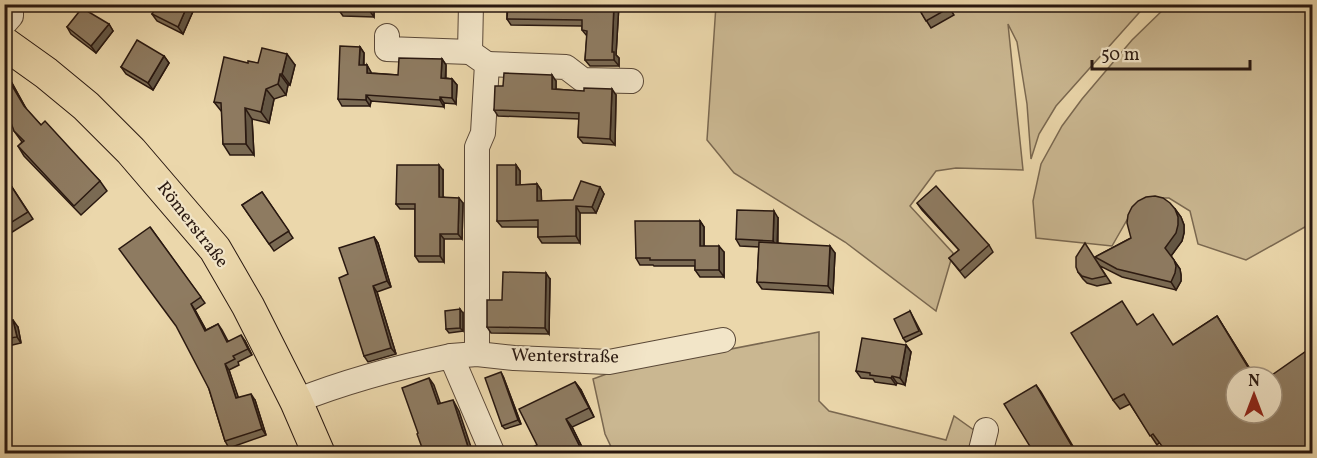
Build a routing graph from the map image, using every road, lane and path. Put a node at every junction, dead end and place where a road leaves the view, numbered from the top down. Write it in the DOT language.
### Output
graph roads {
  1 [pos="11,4"];
  2 [pos="471,4"];
  3 [pos="4,24"];
  4 [pos="4,43"];
  5 [pos="386,51"];
  6 [pos="478,58"];
  7 [pos="631,81"];
  8 [pos="723,340"];
  9 [pos="477,354"];
  10 [pos="451,356"];
  11 [pos="296,401"];
  12 [pos="986,430"];
  13 [pos="319,453"];
  14 [pos="493,453"];
  15 [pos="980,453"];
  1 -- 3 [label="street"];
  2 -- 6 [label="street"];
  4 -- 11 [label="main road, Römerstraße"];
  5 -- 6 [label="street"];
  6 -- 7 [label="street"];
  6 -- 9 [label="street"];
  8 -- 9 [label="street, Wenterstraße"];
  9 -- 10 [label="street, Wenterstraße"];
  10 -- 11 [label="street, Wenterstraße"];
  10 -- 14 [label="street"];
  11 -- 13 [label="main road, Römerstraße"];
  12 -- 15 [label="street"];
}
